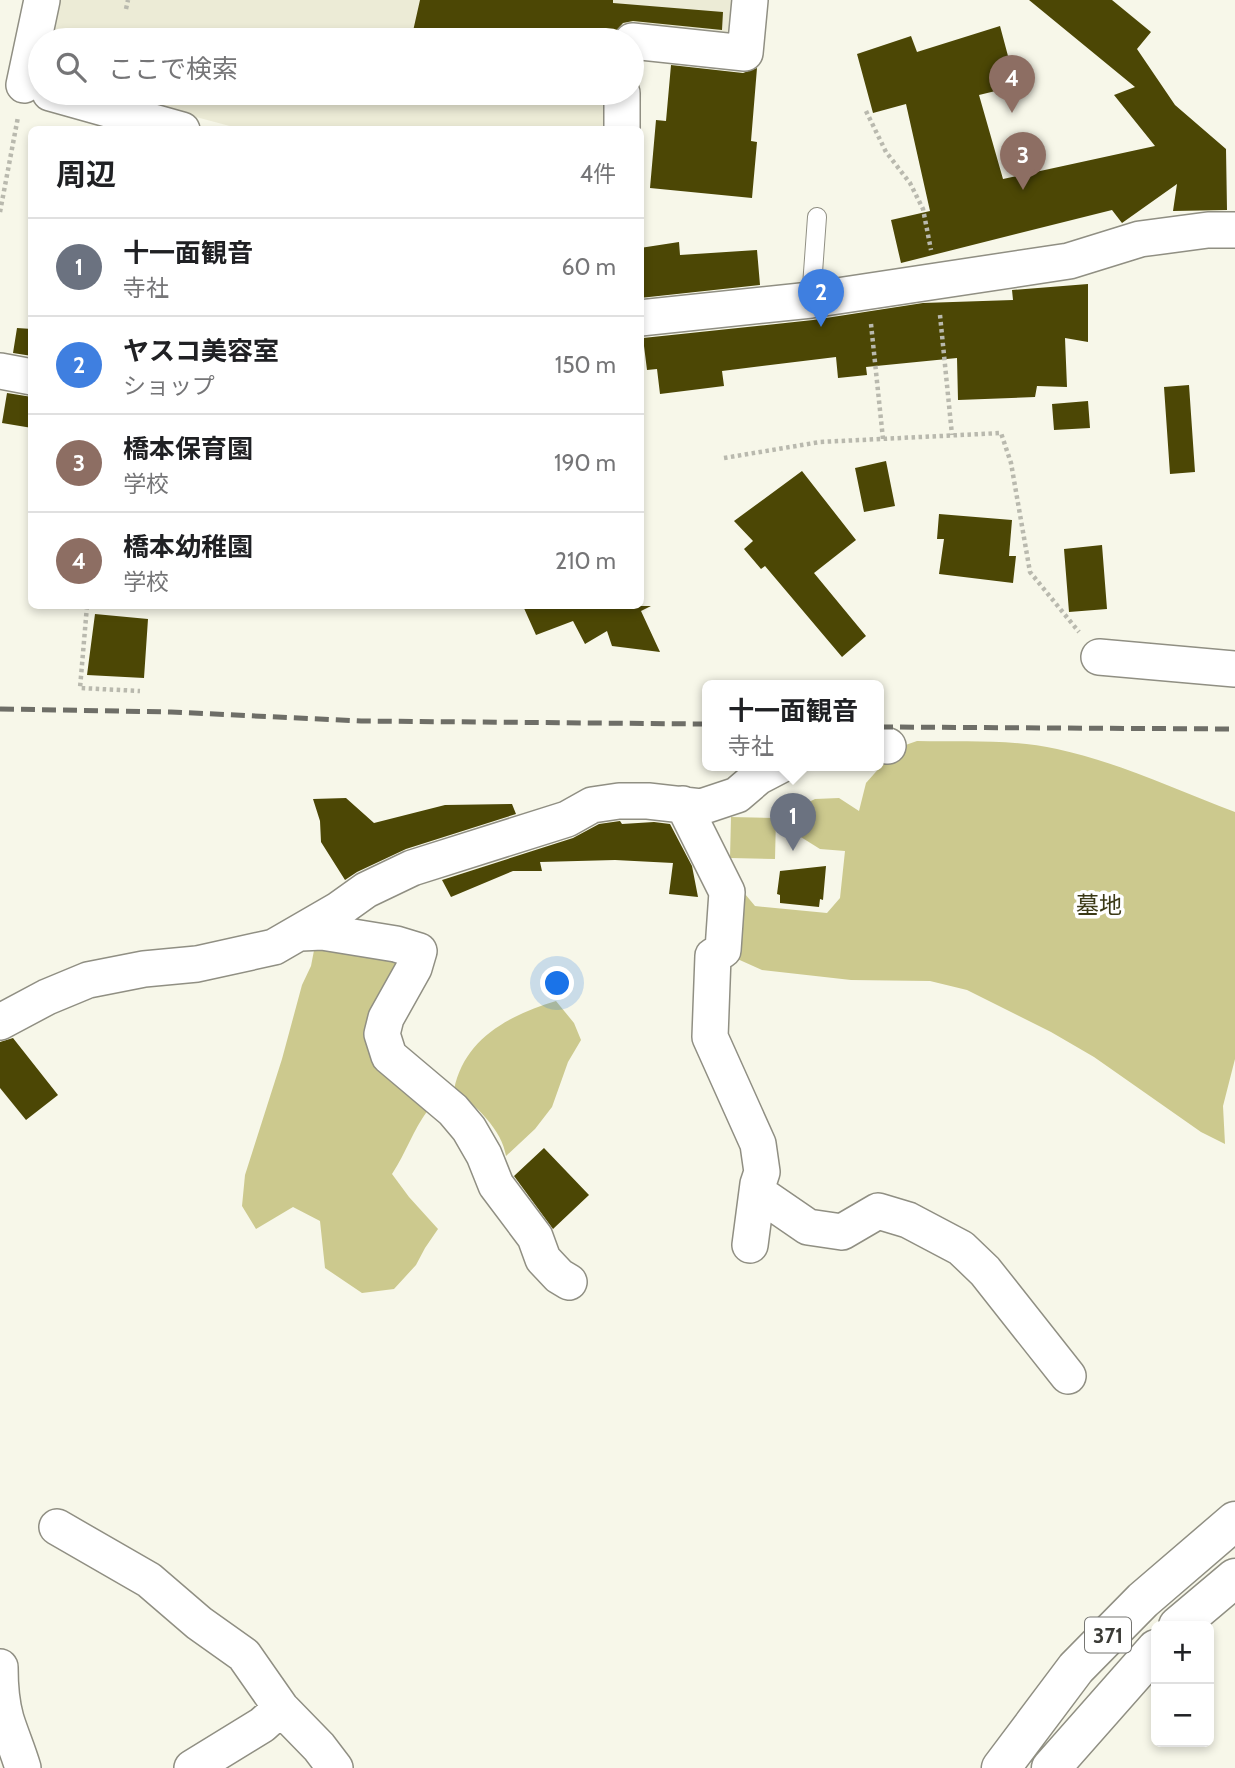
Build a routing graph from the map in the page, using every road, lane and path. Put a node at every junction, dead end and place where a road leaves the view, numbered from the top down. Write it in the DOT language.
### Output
graph roads {
  1 [pos="42,0"];
  2 [pos="128,0"];
  3 [pos="750,0"];
  4 [pos="127,9"];
  5 [pos="38,28"];
  6 [pos="644,42"];
  7 [pos="28,91"];
  8 [pos="93,105"];
  9 [pos="622,105"];
  10 [pos="168,126"];
  11 [pos="622,126"];
  12 [pos="0,212"];
  13 [pos="817,217"];
  14 [pos="1235,230"];
  15 [pos="867,292"];
  16 [pos="811,300"];
  17 [pos="644,318"];
  18 [pos="0,371"];
  19 [pos="28,376"];
  20 [pos="883,439"];
  21 [pos="724,458"];
  22 [pos="86,609"];
  23 [pos="1099,657"];
  24 [pos="1235,668"];
  25 [pos="140,691"];
  26 [pos="768,771"];
  27 [pos="683,804"];
  28 [pos="301,933"];
  29 [pos="0,1022"];
  30 [pos="757,1192"];
  31 [pos="750,1245"];
  32 [pos="569,1282"];
  33 [pos="1068,1376"];
  34 [pos="1235,1521"];
  35 [pos="57,1527"];
  36 [pos="1235,1578"];
  37 [pos="1184,1621"];
  38 [pos="1151,1655"];
  39 [pos="0,1667"];
  40 [pos="281,1708"];
  41 [pos="23,1768"];
  42 [pos="192,1768"];
  43 [pos="335,1768"];
  44 [pos="1001,1768"];
  45 [pos="1051,1768"];
  1 -- 5 [label="street"];
  2 -- 4 [label="path"];
  3 -- 6 [label="street"];
  7 -- 12 [label="path"];
  8 -- 10 [label="street"];
  9 -- 11 [label="street"];
  13 -- 16 [label="lane"];
  14 -- 15 [label="street"];
  15 -- 16 [label="street"];
  15 -- 20 [label="path"];
  16 -- 17 [label="street"];
  18 -- 19 [label="street"];
  20 -- 21 [label="path"];
  20 -- 23 [label="path"];
  22 -- 25 [label="path"];
  23 -- 24 [label="street"];
  26 -- 27 [label="street"];
  27 -- 28 [label="street"];
  27 -- 30 [label="street"];
  28 -- 29 [label="street"];
  28 -- 32 [label="street"];
  30 -- 31 [label="street"];
  30 -- 33 [label="street"];
  34 -- 44 [label="highway, 371"];
  35 -- 40 [label="street"];
  36 -- 37 [label="highway"];
  38 -- 45 [label="highway, 371"];
  39 -- 41 [label="street"];
  40 -- 42 [label="street"];
  40 -- 43 [label="street"];
}
